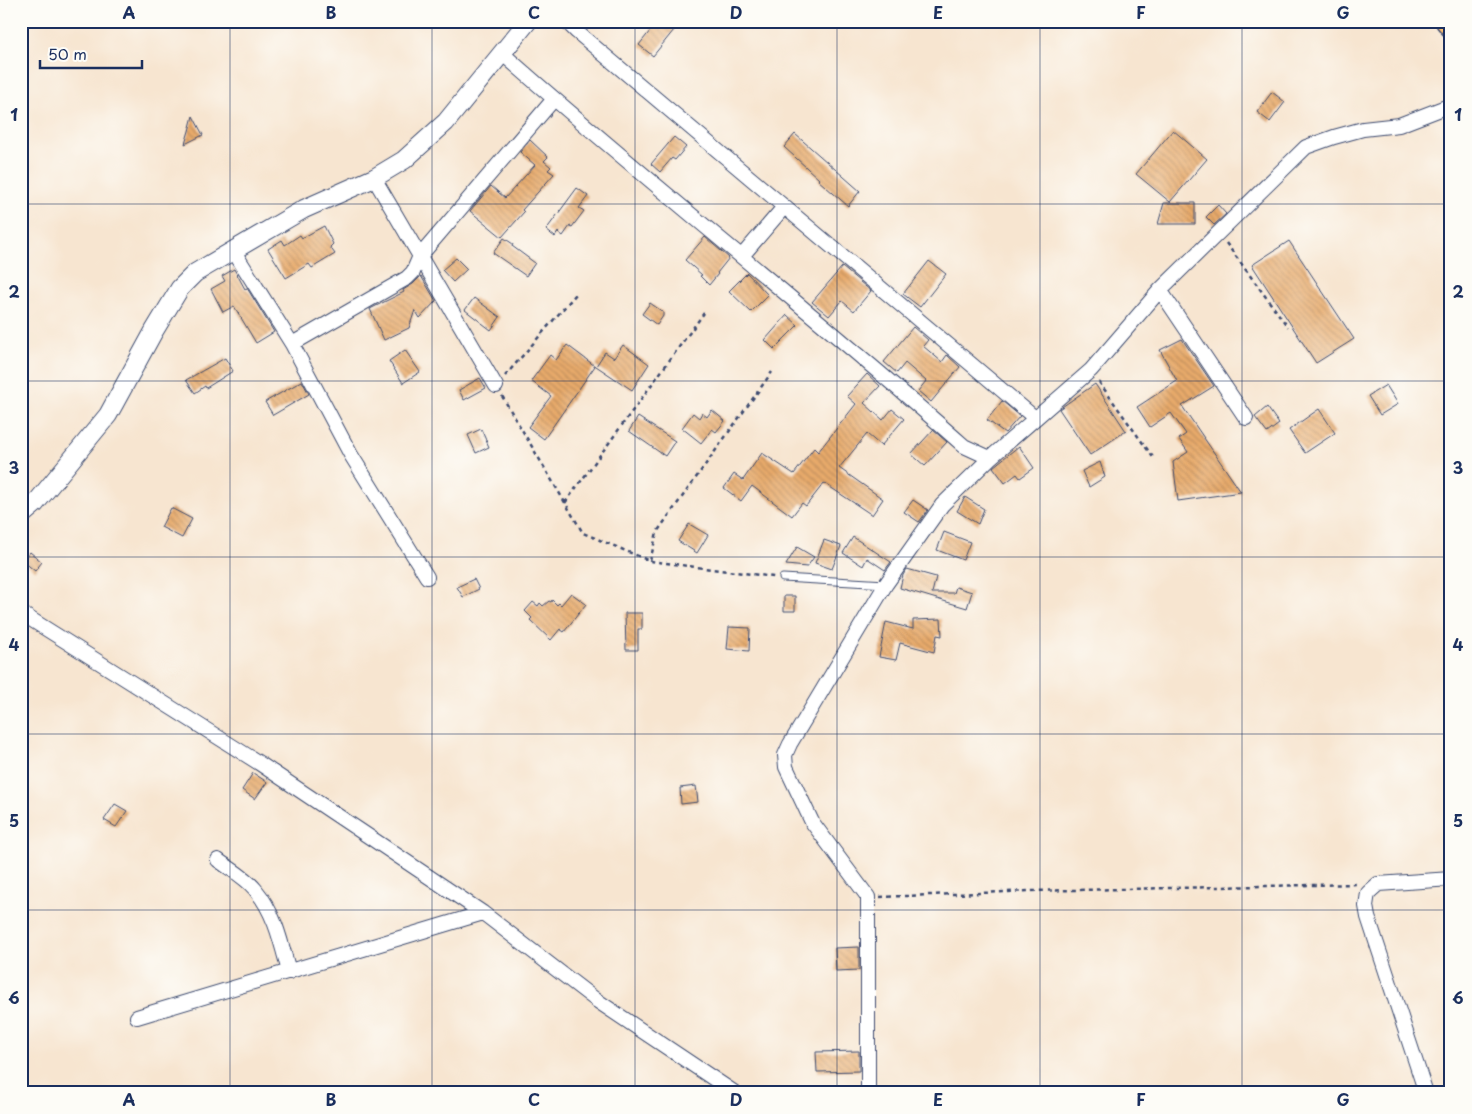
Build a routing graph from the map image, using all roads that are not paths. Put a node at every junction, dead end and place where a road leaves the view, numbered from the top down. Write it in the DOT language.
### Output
graph roads {
  1 [pos="528,21"];
  2 [pos="566,21"];
  3 [pos="1447,21"];
  4 [pos="1451,26"];
  5 [pos="503,54"];
  6 [pos="554,99"];
  7 [pos="1451,105"];
  8 [pos="374,178"];
  9 [pos="784,207"];
  10 [pos="233,250"];
  11 [pos="420,256"];
  12 [pos="742,256"];
  13 [pos="1160,290"];
  14 [pos="292,344"];
  15 [pos="496,386"];
  16 [pos="1035,418"];
  17 [pos="1246,418"];
  18 [pos="990,458"];
  19 [pos="21,516"];
  20 [pos="427,577"];
  21 [pos="783,578"];
  22 [pos="886,584"];
  23 [pos="21,613"];
  24 [pos="218,860"];
  25 [pos="1451,879"];
  26 [pos="483,913"];
  27 [pos="289,972"];
  28 [pos="137,1017"];
  29 [pos="735,1093"];
  30 [pos="868,1093"];
  31 [pos="1426,1093"];
  1 -- 5 [label="street"];
  2 -- 9 [label="street"];
  3 -- 4 [label="highway"];
  5 -- 6 [label="street"];
  5 -- 8 [label="street"];
  6 -- 11 [label="street"];
  6 -- 12 [label="street"];
  7 -- 13 [label="street"];
  8 -- 10 [label="street"];
  8 -- 11 [label="street"];
  9 -- 12 [label="street"];
  9 -- 16 [label="street"];
  10 -- 14 [label="street"];
  10 -- 19 [label="street"];
  11 -- 14 [label="street"];
  11 -- 15 [label="street"];
  12 -- 18 [label="street"];
  13 -- 16 [label="street"];
  13 -- 17 [label="street"];
  14 -- 20 [label="street"];
  16 -- 18 [label="street"];
  18 -- 22 [label="street"];
  21 -- 22 [label="lane"];
  22 -- 30 [label="street"];
  23 -- 26 [label="street"];
  24 -- 27 [label="street"];
  25 -- 31 [label="street"];
  26 -- 27 [label="street"];
  26 -- 29 [label="street"];
  27 -- 28 [label="street"];
}
